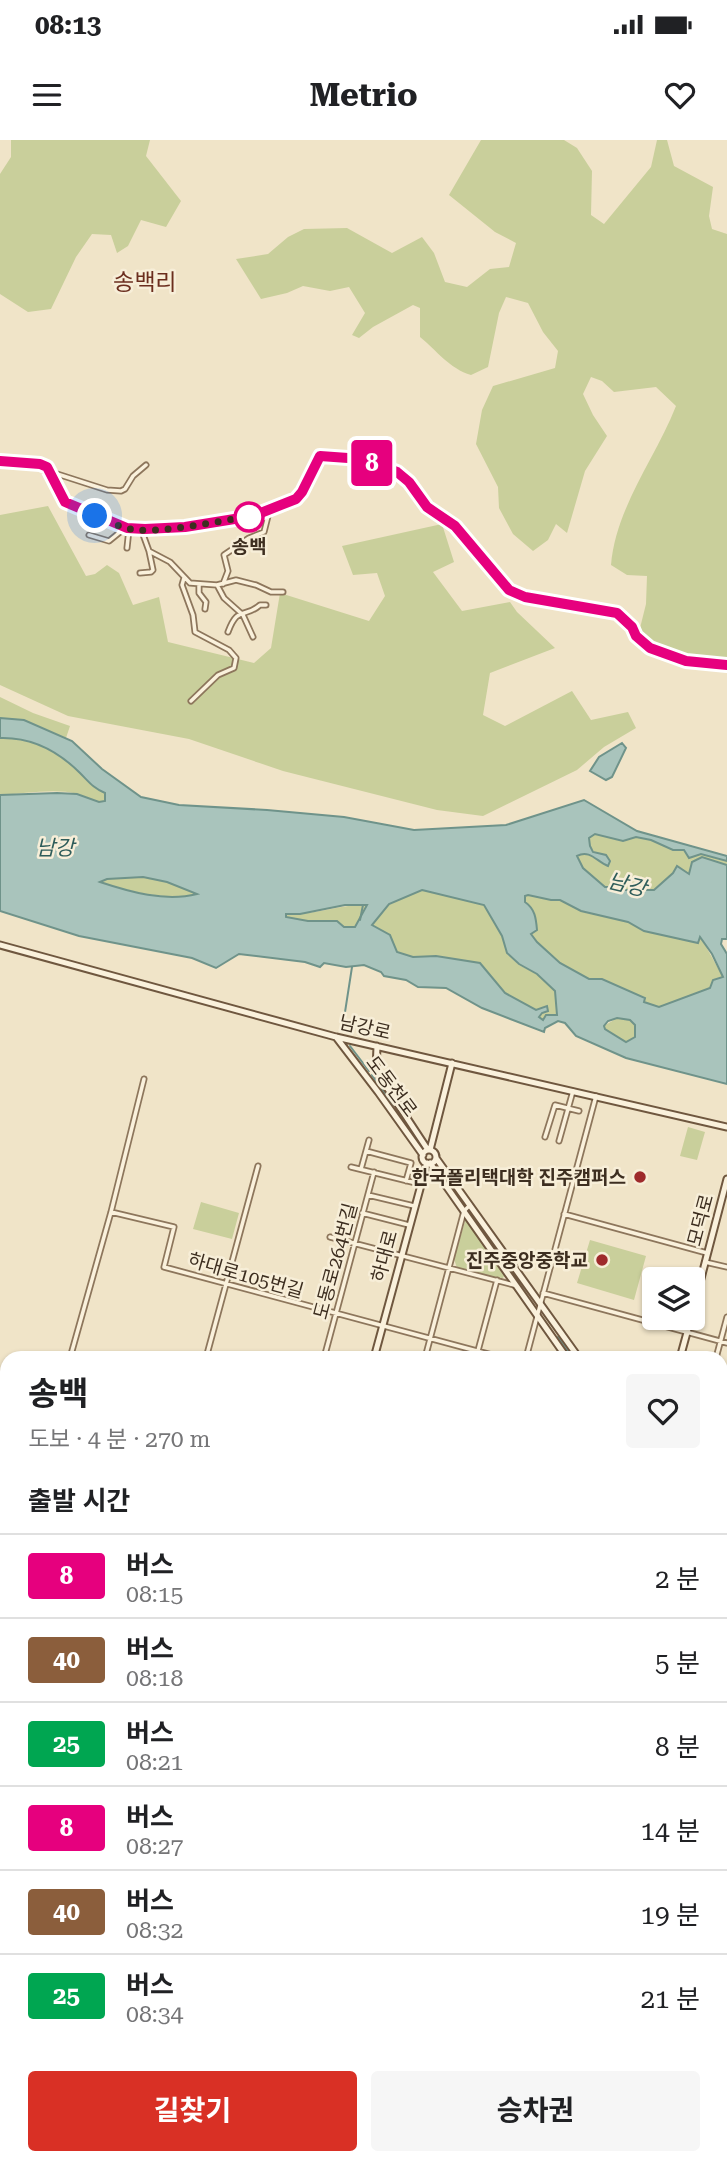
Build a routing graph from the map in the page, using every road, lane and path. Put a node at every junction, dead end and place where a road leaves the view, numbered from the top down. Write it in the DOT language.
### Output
graph roads {
  1 [pos="0,461"];
  2 [pos="146,465"];
  3 [pos="51,471"];
  4 [pos="271,508"];
  5 [pos="127,528"];
  6 [pos="141,529"];
  7 [pos="89,535"];
  8 [pos="127,548"];
  9 [pos="149,551"];
  10 [pos="139,573"];
  11 [pos="184,578"];
  12 [pos="199,584"];
  13 [pos="220,585"];
  14 [pos="283,592"];
  15 [pos="265,605"];
  16 [pos="205,609"];
  17 [pos="239,613"];
  18 [pos="228,632"];
  19 [pos="253,637"];
  20 [pos="727,665"];
  21 [pos="191,701"];
  22 [pos="0,945"];
  23 [pos="335,1037"];
  24 [pos="377,1046"];
  25 [pos="452,1062"];
  26 [pos="378,1076"];
  27 [pos="144,1079"];
  28 [pos="369,1081"];
  29 [pos="573,1091"];
  30 [pos="596,1096"];
  31 [pos="569,1108"];
  32 [pos="579,1111"];
  33 [pos="727,1127"];
  34 [pos="545,1137"];
  35 [pos="369,1140"];
  36 [pos="559,1141"];
  37 [pos="366,1151"];
  38 [pos="427,1152"];
  39 [pos="436,1158"];
  40 [pos="428,1163"];
  41 [pos="258,1166"];
  42 [pos="351,1167"];
  43 [pos="361,1169"];
  44 [pos="374,1172"];
  45 [pos="727,1180"];
  46 [pos="407,1181"];
  47 [pos="420,1184"];
  48 [pos="725,1192"];
  49 [pos="368,1195"];
  50 [pos="470,1205"];
  51 [pos="414,1206"];
  52 [pos="464,1211"];
  53 [pos="111,1212"];
  54 [pos="362,1213"];
  55 [pos="564,1214"];
  56 [pos="409,1225"];
  57 [pos="487,1229"];
  58 [pos="481,1235"];
  59 [pos="330,1237"];
  60 [pos="354,1244"];
  61 [pos="707,1253"];
  62 [pos="400,1256"];
  63 [pos="705,1262"];
  64 [pos="704,1267"];
  65 [pos="727,1267"];
  66 [pos="449,1269"];
  67 [pos="497,1280"];
  68 [pos="227,1285"];
  69 [pos="516,1286"];
  70 [pos="532,1293"];
  71 [pos="543,1293"];
  72 [pos="526,1299"];
  73 [pos="541,1304"];
  74 [pos="335,1314"];
  75 [pos="538,1315"];
  76 [pos="727,1317"];
  77 [pos="382,1326"];
  78 [pos="687,1332"];
  79 [pos="430,1339"];
  80 [pos="720,1341"];
  81 [pos="727,1343"];
  82 [pos="71,1351"];
  83 [pos="208,1351"];
  84 [pos="326,1351"];
  85 [pos="376,1351"];
  86 [pos="427,1351"];
  87 [pos="478,1351"];
  88 [pos="528,1351"];
  89 [pos="562,1351"];
  90 [pos="575,1351"];
  91 [pos="682,1351"];
  92 [pos="718,1351"];
  1 -- 3 [label="street"];
  2 -- 3 [label="street"];
  3 -- 5 [label="street"];
  4 -- 6 [label="street"];
  4 -- 13 [label="street"];
  4 -- 20 [label="street"];
  5 -- 6 [label="street"];
  5 -- 7 [label="street"];
  5 -- 8 [label="street"];
  6 -- 9 [label="street"];
  9 -- 10 [label="street"];
  9 -- 11 [label="street"];
  11 -- 12 [label="street"];
  11 -- 21 [label="street"];
  12 -- 13 [label="street"];
  12 -- 16 [label="street"];
  13 -- 14 [label="street"];
  13 -- 17 [label="street"];
  15 -- 17 [label="street"];
  17 -- 18 [label="street"];
  17 -- 19 [label="street"];
  22 -- 23 [label="street, 남강로"];
  23 -- 24 [label="street, 남강로"];
  23 -- 28 [label="street, 도동천로"];
  24 -- 25 [label="street, 남강로"];
  24 -- 26 [label="street, 도동천로"];
  25 -- 29 [label="street, 남강로"];
  25 -- 38 [label="street"];
  26 -- 28 [label="street"];
  26 -- 38 [label="street, 도동천로"];
  27 -- 53 [label="street"];
  28 -- 38 [label="street, 도동천로"];
  29 -- 30 [label="street, 남강로"];
  29 -- 31 [label="street"];
  30 -- 33 [label="street, 남강로"];
  30 -- 55 [label="street"];
  31 -- 32 [label="street"];
  31 -- 34 [label="street"];
  31 -- 36 [label="street"];
  35 -- 37 [label="street"];
  37 -- 43 [label="street"];
  37 -- 46 [label="street"];
  38 -- 39 [label="street"];
  38 -- 40 [label="street"];
  39 -- 40 [label="street"];
  39 -- 50 [label="street"];
  40 -- 47 [label="street, 하대로"];
  40 -- 52 [label="street"];
  41 -- 68 [label="street"];
  42 -- 43 [label="street"];
  43 -- 44 [label="street"];
  44 -- 46 [label="street"];
  44 -- 49 [label="street, 도동로264번길"];
  45 -- 48 [label="street, 모덕로"];
  46 -- 47 [label="street"];
  47 -- 51 [label="street, 하대로"];
  48 -- 61 [label="street, 모덕로"];
  49 -- 51 [label="street"];
  49 -- 54 [label="street, 도동로264번길"];
  50 -- 52 [label="street"];
  50 -- 57 [label="street"];
  51 -- 56 [label="street, 하대로"];
  52 -- 58 [label="street"];
  52 -- 66 [label="street"];
  53 -- 68 [label="street, 하대로105번길"];
  53 -- 82 [label="street"];
  54 -- 56 [label="street"];
  54 -- 60 [label="street, 도동로264번길"];
  55 -- 61 [label="street"];
  55 -- 71 [label="street"];
  56 -- 62 [label="street, 하대로"];
  57 -- 58 [label="street"];
  57 -- 70 [label="street"];
  58 -- 69 [label="street"];
  59 -- 60 [label="street"];
  60 -- 62 [label="street"];
  60 -- 74 [label="street, 도동로264번길"];
  61 -- 63 [label="street, 모덕로"];
  62 -- 66 [label="street"];
  62 -- 77 [label="street, 하대로"];
  63 -- 64 [label="street, 모덕로"];
  63 -- 65 [label="street"];
  66 -- 67 [label="street"];
  66 -- 79 [label="street"];
  67 -- 69 [label="street"];
  67 -- 87 [label="street"];
  68 -- 74 [label="street, 하대로105번길"];
  68 -- 83 [label="street"];
  69 -- 72 [label="street"];
  70 -- 72 [label="street"];
  70 -- 73 [label="street"];
  71 -- 73 [label="street"];
  71 -- 78 [label="street"];
  72 -- 75 [label="street"];
  73 -- 75 [label="street"];
  73 -- 90 [label="street"];
  74 -- 77 [label="street, 하대로105번길"];
  74 -- 84 [label="street, 도동로264번길"];
  75 -- 88 [label="street"];
  75 -- 89 [label="street"];
  76 -- 80 [label="street"];
  77 -- 79 [label="street, 하대로105번길"];
  77 -- 85 [label="street, 하대로"];
  78 -- 80 [label="street"];
  78 -- 91 [label="street"];
  79 -- 86 [label="street"];
  79 -- 87 [label="street, 하대로105번길"];
  80 -- 81 [label="street"];
  80 -- 92 [label="street"];
}
